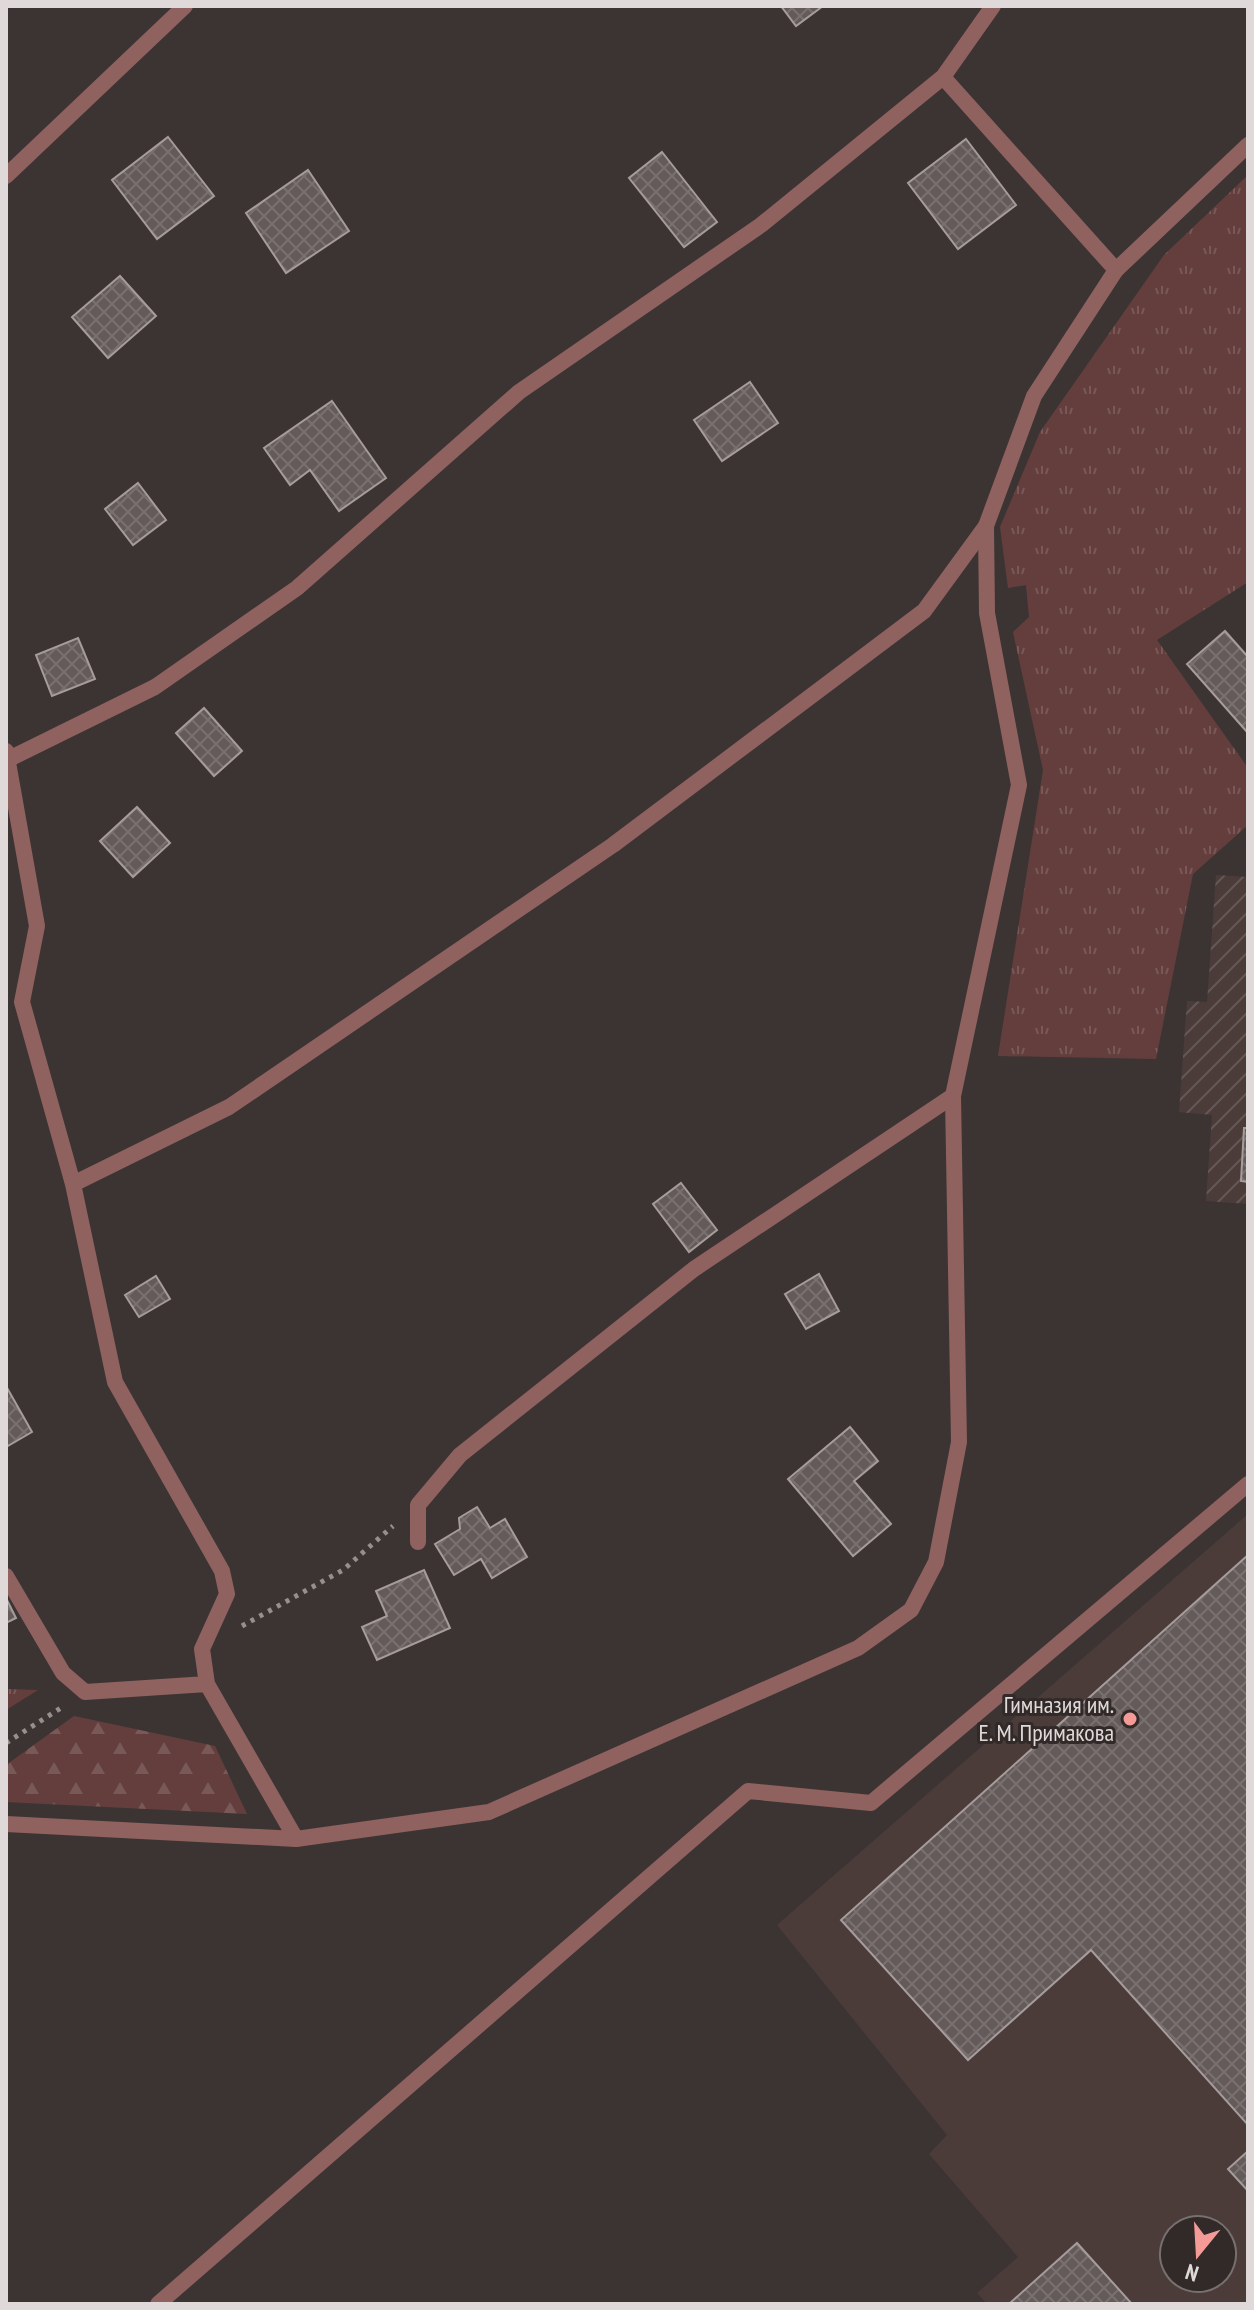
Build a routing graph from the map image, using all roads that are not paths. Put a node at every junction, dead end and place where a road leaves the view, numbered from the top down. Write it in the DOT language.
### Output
graph roads {
  1 [pos="185,6"];
  2 [pos="993,6"];
  3 [pos="943,77"];
  4 [pos="1248,145"];
  5 [pos="6,176"];
  6 [pos="1116,270"];
  7 [pos="986,526"];
  8 [pos="8,755"];
  9 [pos="953,1096"];
  10 [pos="73,1184"];
  11 [pos="1248,1484"];
  12 [pos="418,1542"];
  13 [pos="6,1576"];
  14 [pos="207,1684"];
  15 [pos="6,1824"];
  16 [pos="296,1839"];
  17 [pos="158,2304"];
  1 -- 5 [label="street"];
  2 -- 3 [label="street"];
  3 -- 6 [label="street"];
  3 -- 8 [label="street"];
  4 -- 6 [label="street"];
  6 -- 7 [label="street"];
  7 -- 9 [label="street"];
  7 -- 10 [label="street"];
  8 -- 10 [label="street"];
  9 -- 12 [label="street"];
  9 -- 16 [label="street"];
  10 -- 14 [label="street"];
  11 -- 17 [label="street"];
  13 -- 14 [label="street"];
  14 -- 16 [label="street"];
  15 -- 16 [label="street"];
}
